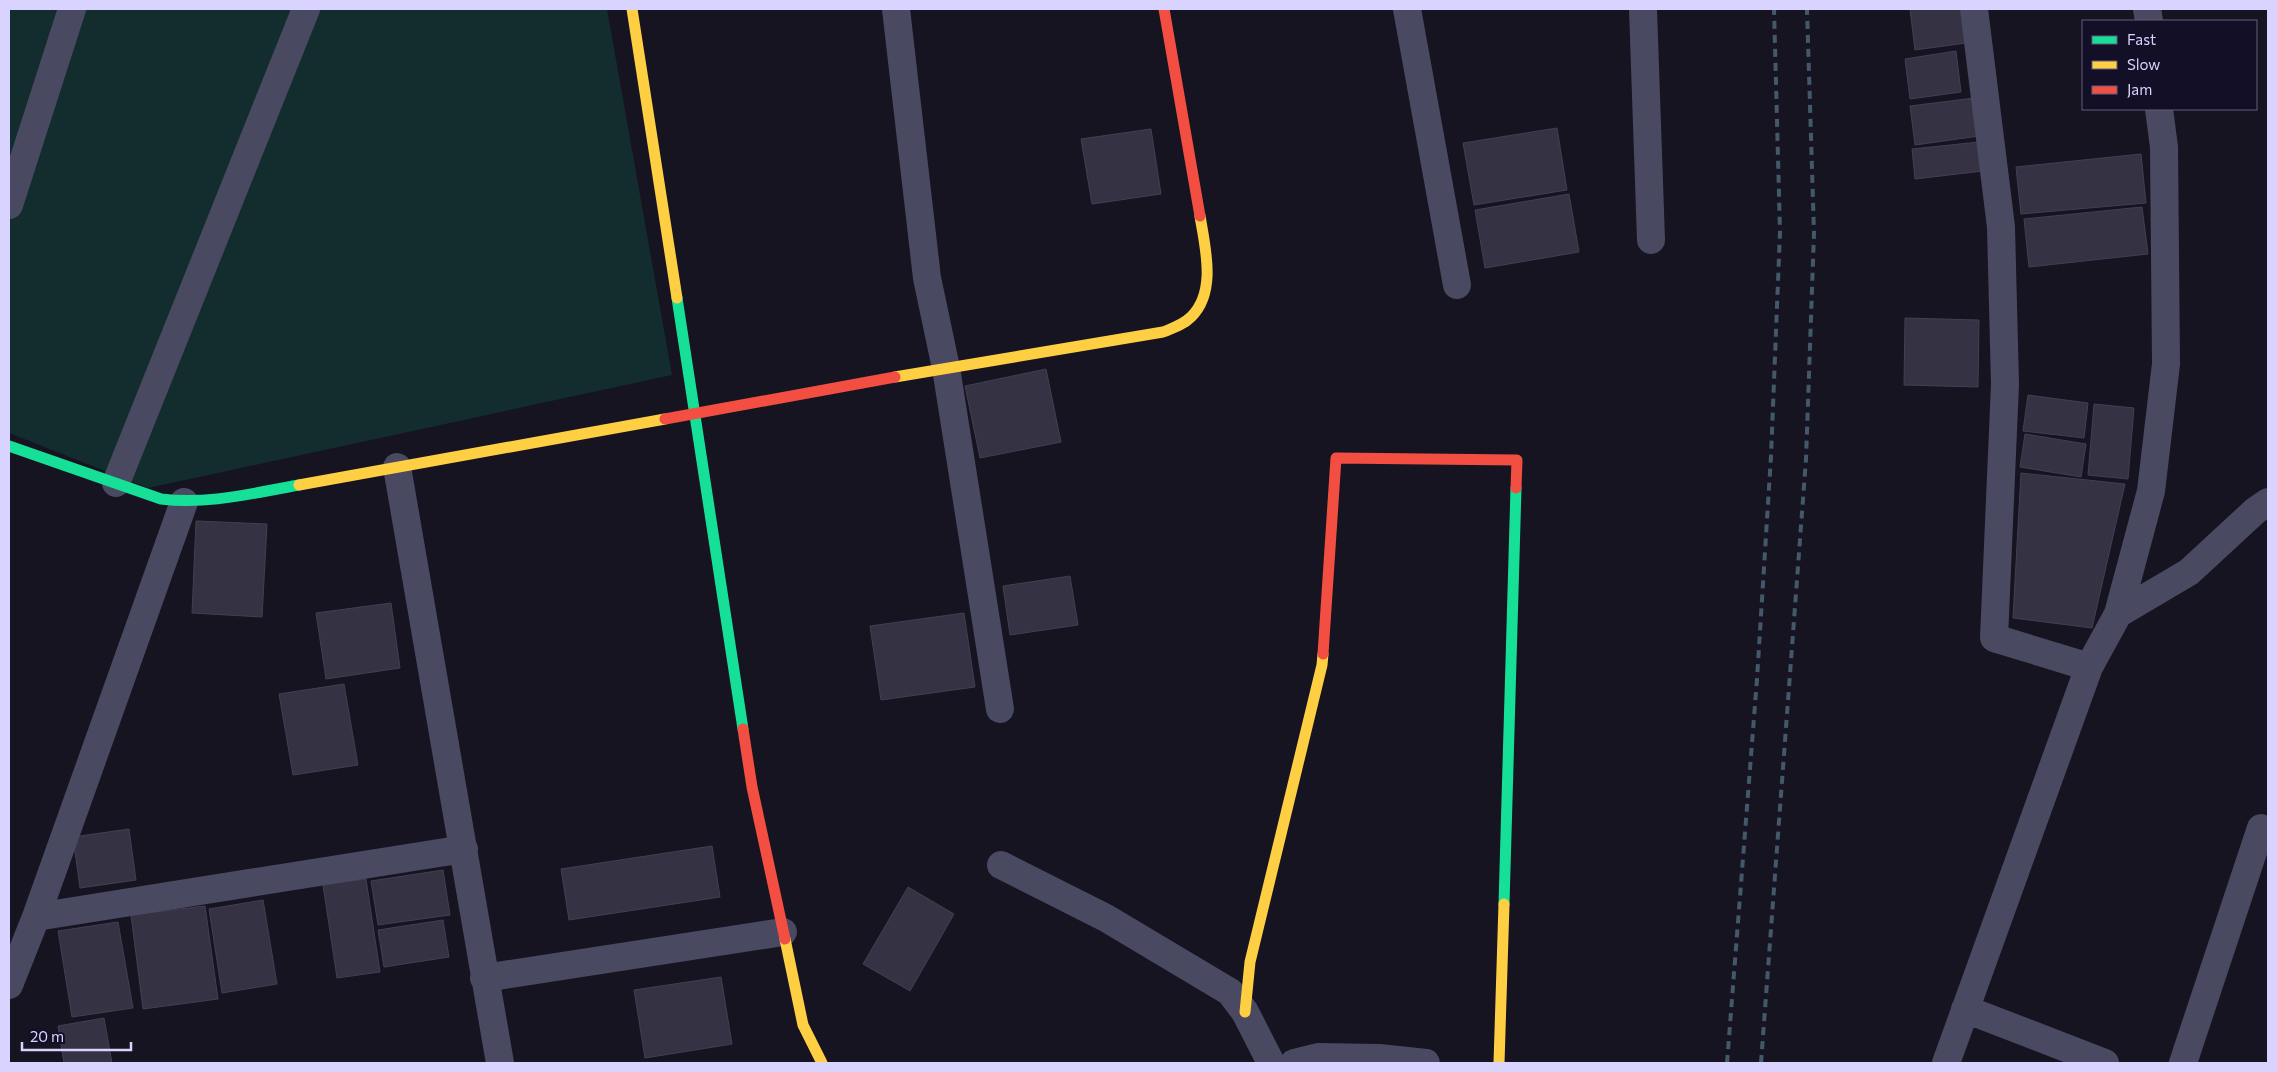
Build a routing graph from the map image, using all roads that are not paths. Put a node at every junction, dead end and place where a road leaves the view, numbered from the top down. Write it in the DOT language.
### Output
graph roads {
  1 [pos="72,9"];
  2 [pos="306,9"];
  3 [pos="632,9"];
  4 [pos="896,9"];
  5 [pos="1164,9"];
  6 [pos="1407,9"];
  7 [pos="1643,9"];
  8 [pos="1974,9"];
  9 [pos="2160,110"];
  10 [pos="9,205"];
  11 [pos="1650,240"];
  12 [pos="1457,285"];
  13 [pos="946,368"];
  14 [pos="695,413"];
  15 [pos="9,446"];
  16 [pos="397,467"];
  17 [pos="116,483"];
  18 [pos="184,502"];
  19 [pos="2268,502"];
  20 [pos="2118,614"];
  21 [pos="2089,667"];
  22 [pos="1000,708"];
  23 [pos="2261,828"];
  24 [pos="464,849"];
  25 [pos="1001,865"];
  26 [pos="36,917"];
  27 [pos="783,932"];
  28 [pos="484,978"];
  29 [pos="9,985"];
  30 [pos="1965,1010"];
  31 [pos="1245,1012"];
  32 [pos="500,1063"];
  33 [pos="822,1063"];
  34 [pos="1271,1063"];
  35 [pos="1294,1063"];
  36 [pos="1426,1063"];
  37 [pos="1499,1063"];
  38 [pos="1946,1063"];
  39 [pos="2105,1063"];
  40 [pos="2183,1063"];
  1 -- 10 [label="street"];
  2 -- 17 [label="street"];
  3 -- 14 [label="street"];
  4 -- 13 [label="street"];
  5 -- 13 [label="street"];
  6 -- 12 [label="street"];
  7 -- 11 [label="street"];
  8 -- 21 [label="street"];
  9 -- 20 [label="street"];
  13 -- 14 [label="street"];
  13 -- 22 [label="street"];
  14 -- 16 [label="street"];
  14 -- 27 [label="street"];
  15 -- 17 [label="street"];
  16 -- 18 [label="street"];
  16 -- 24 [label="street"];
  17 -- 18 [label="street"];
  18 -- 26 [label="street"];
  19 -- 20 [label="street"];
  20 -- 21 [label="street"];
  21 -- 30 [label="street"];
  23 -- 40 [label="street"];
  24 -- 26 [label="street"];
  24 -- 28 [label="street"];
  25 -- 31 [label="street"];
  26 -- 29 [label="street"];
  27 -- 28 [label="street"];
  27 -- 33 [label="street"];
  28 -- 32 [label="street"];
  30 -- 38 [label="street"];
  30 -- 39 [label="street"];
  31 -- 34 [label="street"];
  31 -- 37 [label="street"];
  35 -- 36 [label="street"];
}
